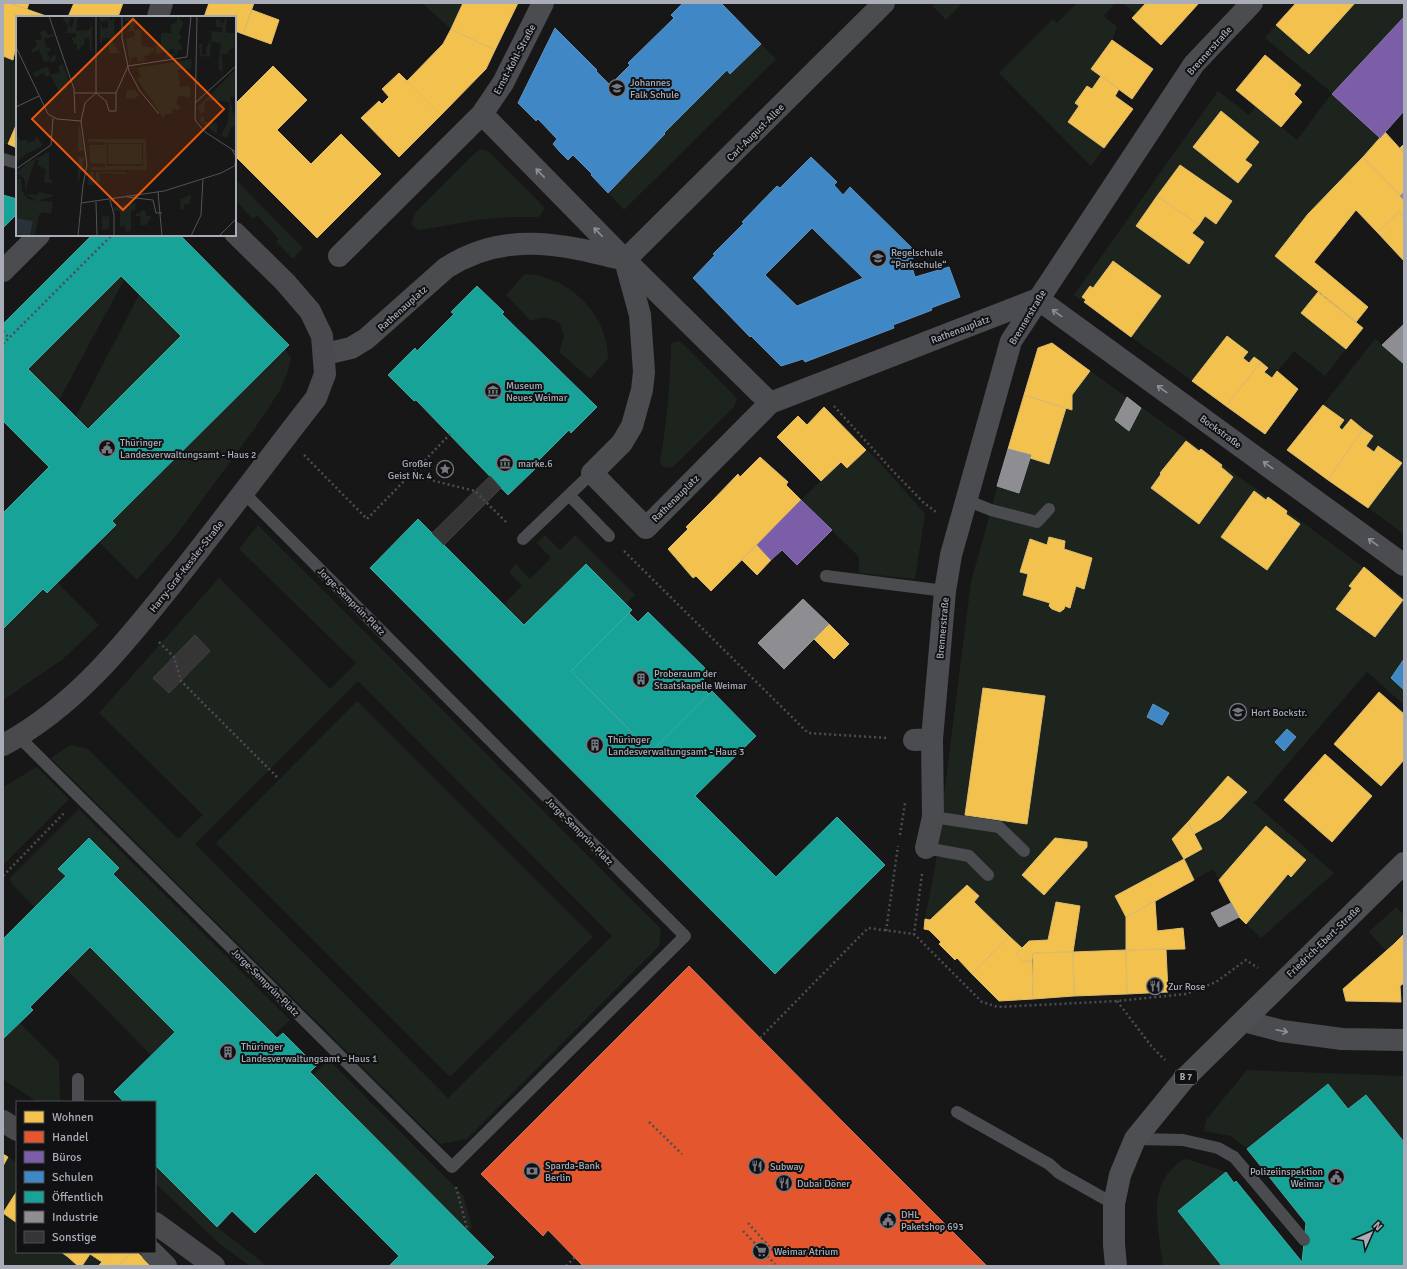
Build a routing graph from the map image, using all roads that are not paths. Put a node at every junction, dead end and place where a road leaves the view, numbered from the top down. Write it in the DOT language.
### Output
graph roads {
  1 [pos="162,3"];
  2 [pos="543,3"];
  3 [pos="884,3"];
  4 [pos="1252,3"];
  5 [pos="158,16"];
  6 [pos="482,114"];
  7 [pos="3,159"];
  8 [pos="16,163"];
  9 [pos="236,234"];
  10 [pos="38,236"];
  11 [pos="339,256"];
  12 [pos="625,260"];
  13 [pos="3,271"];
  14 [pos="1038,299"];
  15 [pos="325,354"];
  16 [pos="770,403"];
  17 [pos="592,473"];
  18 [pos="243,492"];
  19 [pos="569,496"];
  20 [pos="966,500"];
  21 [pos="1049,509"];
  22 [pos="609,536"];
  23 [pos="523,539"];
  24 [pos="1404,565"];
  25 [pos="826,576"];
  26 [pos="945,591"];
  27 [pos="11,741"];
  28 [pos="933,817"];
  29 [pos="926,848"];
  30 [pos="1024,851"];
  31 [pos="1404,863"];
  32 [pos="988,875"];
  33 [pos="1244,1021"];
  34 [pos="1404,1040"];
  35 [pos="78,1079"];
  36 [pos="78,1101"];
  37 [pos="957,1112"];
  38 [pos="3,1121"];
  39 [pos="16,1129"];
  40 [pos="1135,1139"];
  41 [pos="1114,1204"];
  42 [pos="156,1224"];
  43 [pos="1304,1240"];
  44 [pos="153,1253"];
  45 [pos="166,1266"];
  46 [pos="214,1266"];
  47 [pos="1116,1266"];
  1 -- 5 [label="street"];
  2 -- 6 [label="street, Ernst-Kohl-Straße"];
  3 -- 12 [label="street, Carl-August-Allee"];
  4 -- 14 [label="street, Brennerstraße"];
  6 -- 11 [label="street"];
  12 -- 6 [label="street, one-way"];
  7 -- 8 [label="lane"];
  9 -- 15 [label="street"];
  10 -- 13 [label="street"];
  12 -- 15 [label="street, Rathenauplatz"];
  12 -- 16 [label="street"];
  12 -- 17 [label="street"];
  14 -- 16 [label="street, Rathenauplatz"];
  14 -- 20 [label="street, Brennerstraße"];
  24 -- 14 [label="street, Bockstraße, one-way"];
  15 -- 18 [label="street, Harry-Graf-Kessler-Straße"];
  16 -- 17 [label="street, Rathenauplatz"];
  17 -- 19 [label="lane"];
  18 -- 27 [label="street, Harry-Graf-Kessler-Straße"];
  18 -- 27 [label="lane, Jorge-Semprún-Platz"];
  19 -- 22 [label="lane"];
  19 -- 23 [label="lane"];
  20 -- 21 [label="lane"];
  20 -- 26 [label="street, Brennerstraße"];
  25 -- 26 [label="lane"];
  26 -- 28 [label="street, Brennerstraße"];
  28 -- 29 [label="street, Brennerstraße"];
  28 -- 30 [label="lane"];
  29 -- 32 [label="lane"];
  31 -- 33 [label="main road, Friedrich-Ebert-Straße / B 7"];
  33 -- 34 [label="street, one-way"];
  33 -- 40 [label="main road, B 7"];
  35 -- 36 [label="lane"];
  37 -- 41 [label="lane"];
  38 -- 39 [label="street"];
  40 -- 41 [label="main road, B 7"];
  40 -- 43 [label="lane"];
  41 -- 47 [label="main road, B 7"];
  42 -- 46 [label="street"];
  44 -- 45 [label="street"];
}
